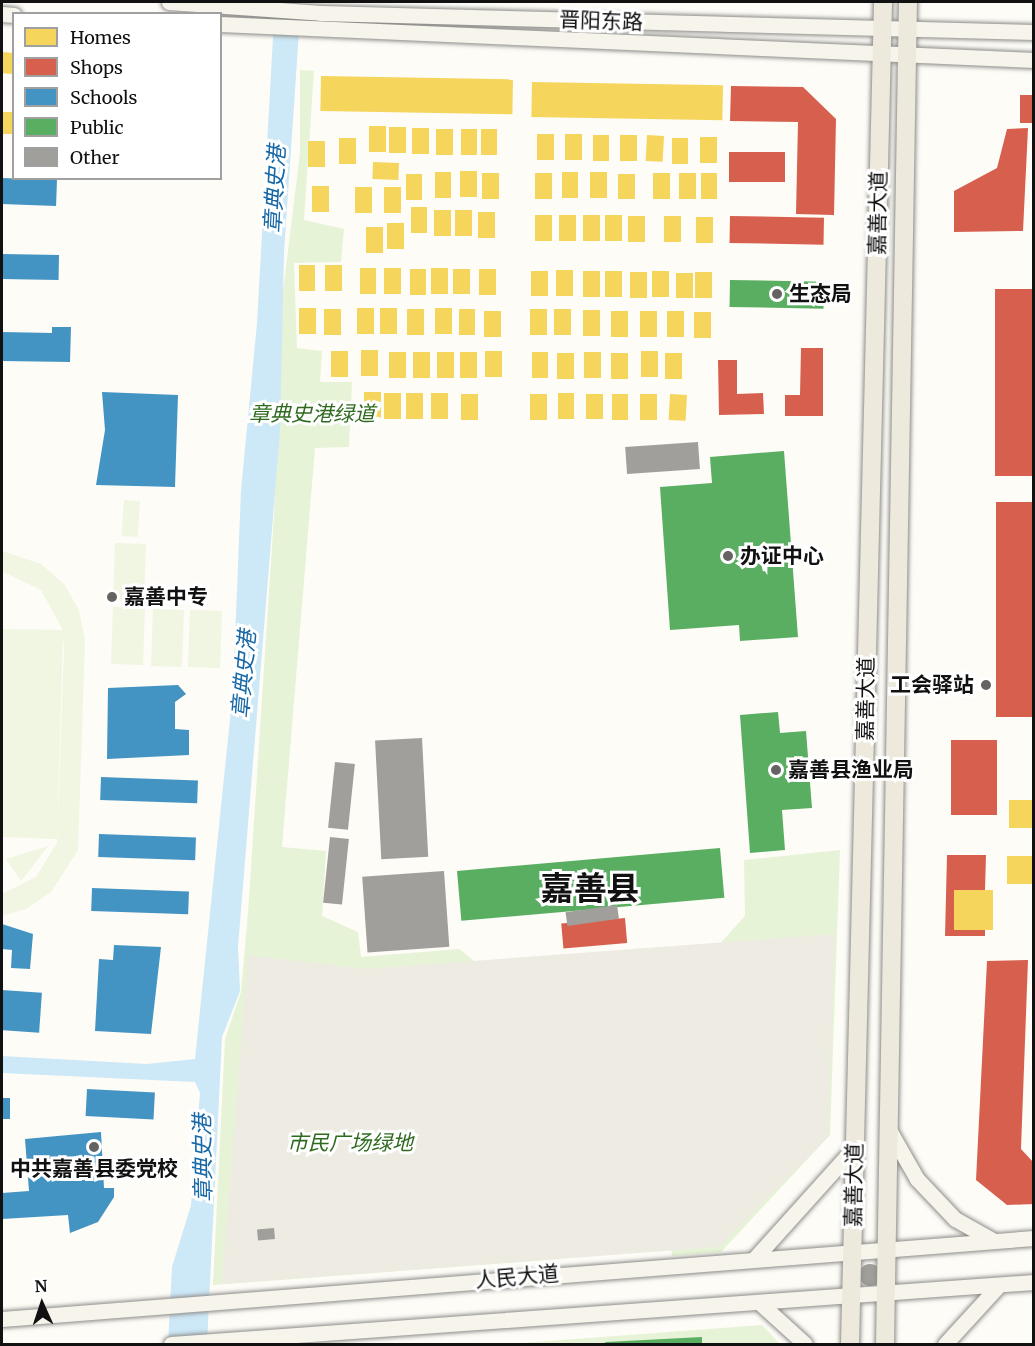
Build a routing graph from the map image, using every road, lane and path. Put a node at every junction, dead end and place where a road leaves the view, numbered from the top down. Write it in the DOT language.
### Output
graph roads {
  1 [pos="169,2"];
  2 [pos="883,2"];
  3 [pos="908,2"];
  4 [pos="222,24"];
  5 [pos="882,28"];
  6 [pos="908,29"];
  7 [pos="1034,32"];
  8 [pos="882,53"];
  9 [pos="908,55"];
  10 [pos="1034,60"];
  11 [pos="888,1128"];
  12 [pos="855,1147"];
  13 [pos="1034,1238"];
  14 [pos="994,1241"];
  15 [pos="885,1249"];
  16 [pos="852,1252"];
  17 [pos="754,1259"];
  18 [pos="1034,1282"];
  19 [pos="999,1285"];
  20 [pos="885,1295"];
  21 [pos="851,1298"];
  22 [pos="761,1304"];
  23 [pos="2,1319"];
  24 [pos="171,1344"];
  25 [pos="805,1344"];
  26 [pos="850,1344"];
  27 [pos="885,1344"];
  28 [pos="945,1344"];
  1 -- 5 [label="main road, 晋阳东路"];
  2 -- 5 [label="main road, 嘉善大道"];
  3 -- 6 [label="main road, 嘉善大道"];
  4 -- 8 [label="main road, 晋阳东路"];
  5 -- 6 [label="main road, 晋阳东路"];
  5 -- 8 [label="main road, 嘉善大道"];
  6 -- 7 [label="main road, 晋阳东路"];
  6 -- 9 [label="main road, 嘉善大道"];
  8 -- 9 [label="main road, 晋阳东路"];
  8 -- 12 [label="main road, 嘉善大道"];
  9 -- 10 [label="main road, 晋阳东路"];
  9 -- 11 [label="main road, 嘉善大道"];
  11 -- 14 [label="main road"];
  11 -- 15 [label="main road, 嘉善大道"];
  12 -- 16 [label="main road, 嘉善大道"];
  12 -- 17 [label="main road"];
  13 -- 14 [label="main road, 人民大道"];
  14 -- 15 [label="main road, 人民大道"];
  15 -- 16 [label="main road, 人民大道"];
  15 -- 20 [label="main road, 嘉善大道"];
  16 -- 17 [label="main road, 人民大道"];
  16 -- 21 [label="main road, 嘉善大道"];
  17 -- 23 [label="main road, 人民大道"];
  18 -- 19 [label="main road, 人民大道"];
  19 -- 20 [label="main road, 人民大道"];
  19 -- 28 [label="main road"];
  20 -- 21 [label="main road, 人民大道"];
  20 -- 27 [label="main road, 嘉善大道"];
  21 -- 22 [label="main road, 人民大道"];
  21 -- 26 [label="main road, 嘉善大道"];
  22 -- 24 [label="main road, 人民大道"];
  22 -- 25 [label="main road"];
}
